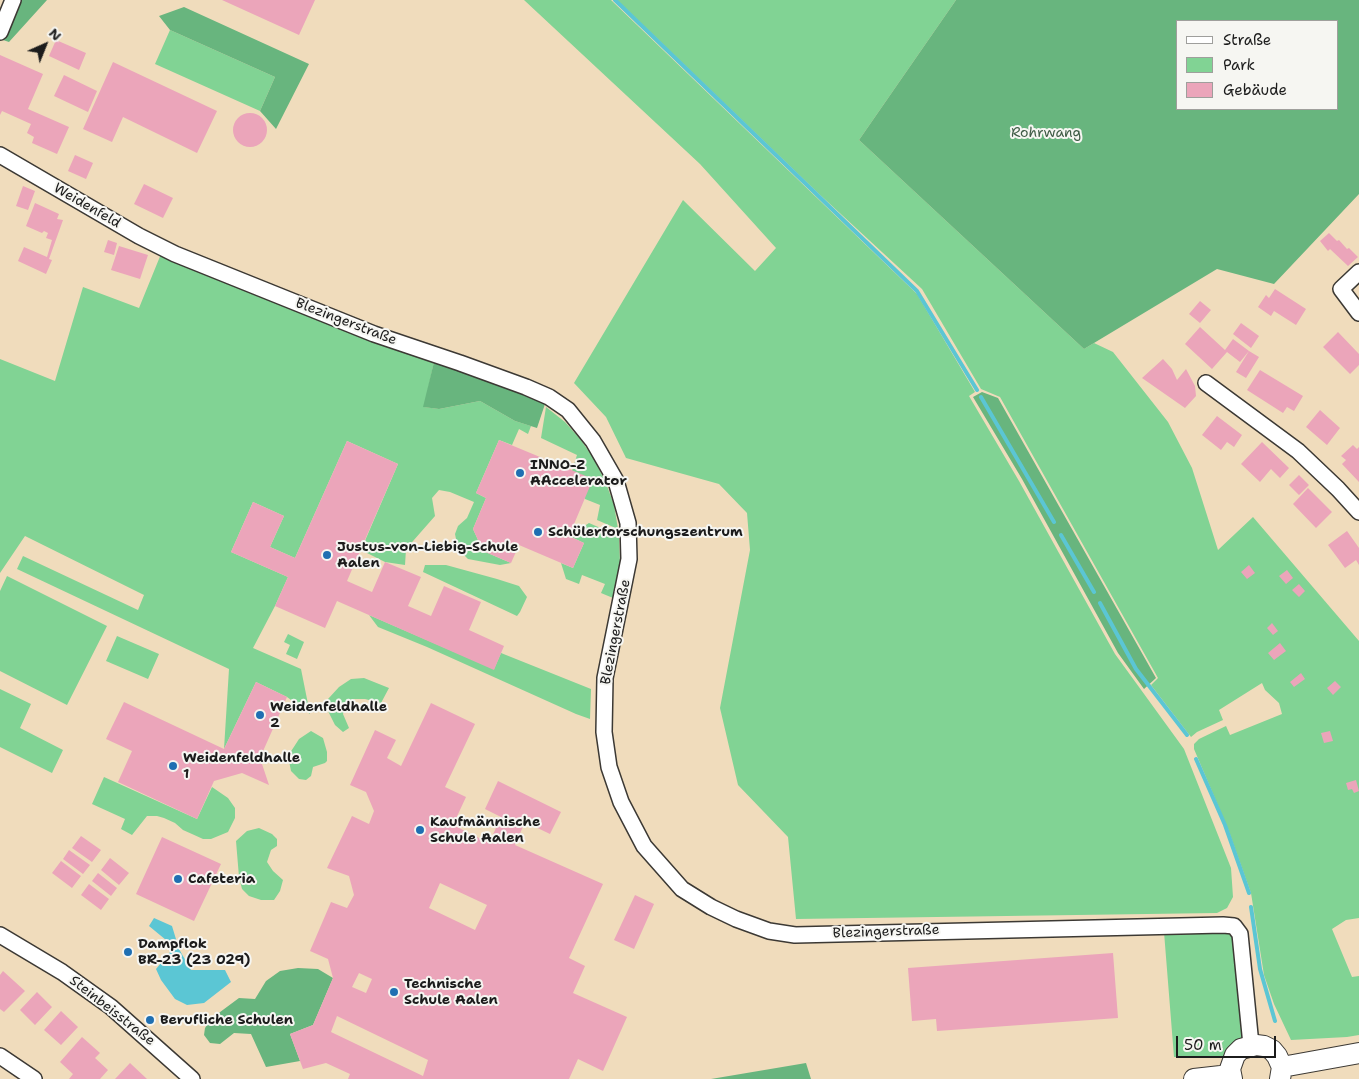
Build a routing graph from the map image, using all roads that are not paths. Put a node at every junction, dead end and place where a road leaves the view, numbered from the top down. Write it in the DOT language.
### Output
graph roads {
  1 [pos="13,0"];
  2 [pos="0,32"];
  3 [pos="0,155"];
  4 [pos="175,254"];
  5 [pos="1359,272"];
  6 [pos="1359,313"];
  7 [pos="1206,382"];
  8 [pos="1359,512"];
  9 [pos="0,935"];
  10 [pos="1251,1045"];
  11 [pos="1359,1053"];
  12 [pos="0,1056"];
  13 [pos="1281,1073"];
  14 [pos="1231,1077"];
  15 [pos="34,1079"];
  16 [pos="192,1079"];
  17 [pos="1194,1079"];
  1 -- 2 [label="street"];
  3 -- 4 [label="street, Weidenfeld"];
  4 -- 10 [label="street, Blezingerstraße"];
  5 -- 6 [label="street"];
  7 -- 8 [label="street"];
  9 -- 16 [label="street, Steinbeisstraße"];
  10 -- 13 [label="main road"];
  10 -- 14 [label="main road"];
  11 -- 13 [label="main road"];
  12 -- 15 [label="street"];
  14 -- 17 [label="main road"];
}
